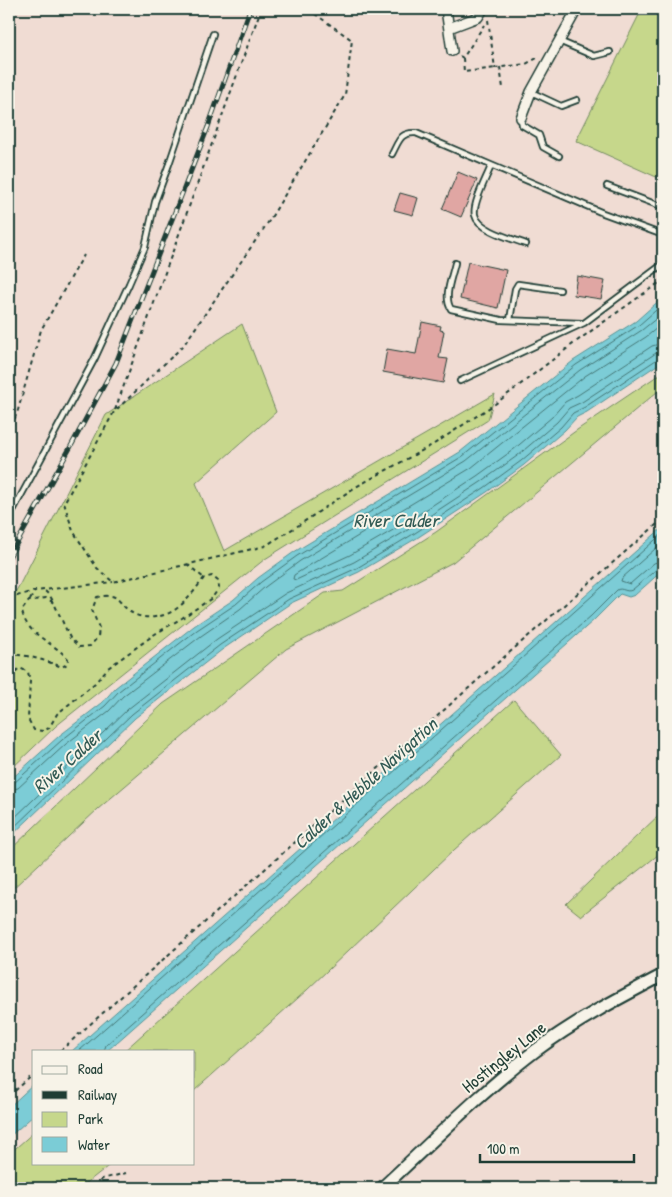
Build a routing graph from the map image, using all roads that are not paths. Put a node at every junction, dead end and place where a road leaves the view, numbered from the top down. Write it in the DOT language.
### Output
graph roads {
  1 [pos="446,9"];
  2 [pos="483,9"];
  3 [pos="576,9"];
  4 [pos="449,28"];
  5 [pos="213,34"];
  6 [pos="559,41"];
  7 [pos="452,51"];
  8 [pos="610,52"];
  9 [pos="531,92"];
  10 [pos="577,100"];
  11 [pos="521,118"];
  12 [pos="392,154"];
  13 [pos="559,156"];
  14 [pos="491,166"];
  15 [pos="607,186"];
  16 [pos="663,207"];
  17 [pos="663,235"];
  18 [pos="526,244"];
  19 [pos="455,263"];
  20 [pos="663,264"];
  21 [pos="560,290"];
  22 [pos="510,320"];
  23 [pos="584,323"];
  24 [pos="460,381"];
  25 [pos="9,518"];
  26 [pos="663,976"];
  27 [pos="382,1188"];
  1 -- 4 [label="street"];
  2 -- 4 [label="street"];
  3 -- 6 [label="street"];
  4 -- 7 [label="street"];
  5 -- 25 [label="lane"];
  6 -- 8 [label="lane"];
  6 -- 9 [label="street"];
  9 -- 10 [label="lane"];
  9 -- 11 [label="street"];
  11 -- 13 [label="lane"];
  12 -- 14 [label="lane"];
  14 -- 17 [label="lane"];
  14 -- 18 [label="lane"];
  15 -- 16 [label="lane"];
  19 -- 22 [label="lane"];
  20 -- 23 [label="lane"];
  21 -- 22 [label="lane"];
  22 -- 23 [label="lane"];
  23 -- 24 [label="lane"];
  26 -- 27 [label="main road, Hostingley Lane"];
}
